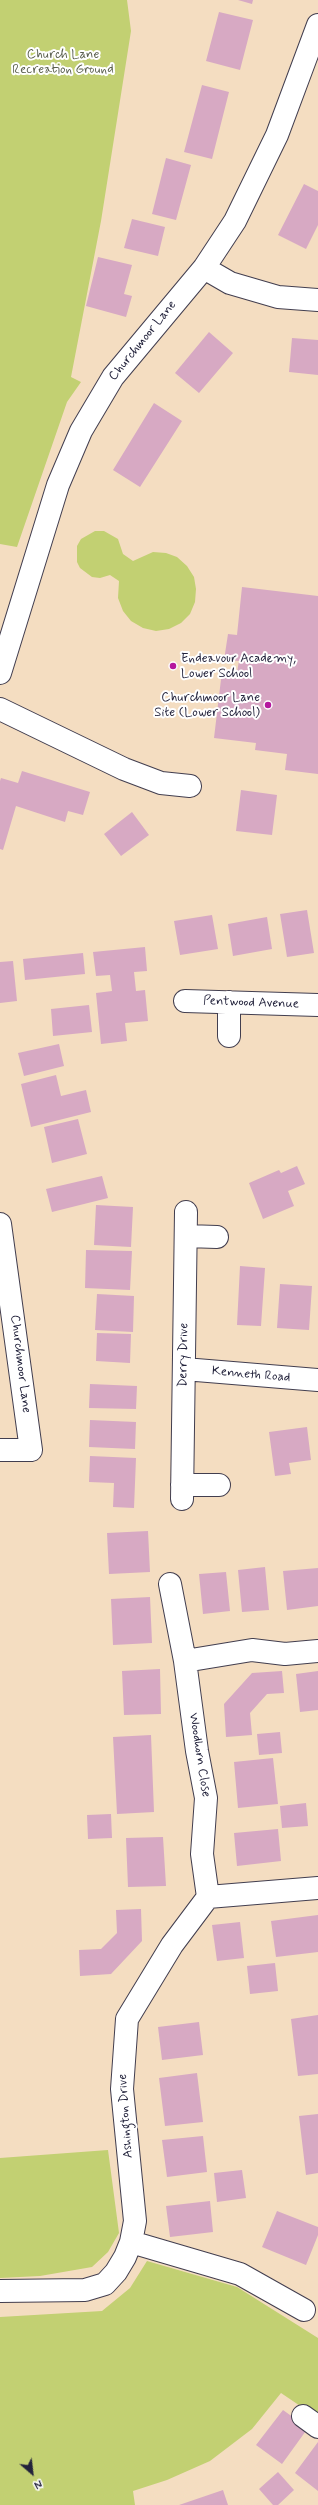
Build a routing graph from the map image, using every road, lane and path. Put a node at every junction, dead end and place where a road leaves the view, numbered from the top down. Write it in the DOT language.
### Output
graph roads {
  1 [pos="318,25"];
  2 [pos="204,268"];
  3 [pos="318,300"];
  4 [pos="0,673"];
  5 [pos="0,709"];
  6 [pos="190,786"];
  7 [pos="184,1000"];
  8 [pos="229,1002"];
  9 [pos="318,1005"];
  10 [pos="229,1036"];
  11 [pos="186,1212"];
  12 [pos="0,1224"];
  13 [pos="186,1236"];
  14 [pos="217,1237"];
  15 [pos="184,1369"];
  16 [pos="318,1380"];
  17 [pos="0,1450"];
  18 [pos="219,1485"];
  19 [pos="170,1584"];
  20 [pos="318,1651"];
  21 [pos="185,1661"];
  22 [pos="318,1888"];
  23 [pos="208,1897"];
  24 [pos="131,2242"];
  25 [pos="0,2291"];
  26 [pos="304,2310"];
  1 -- 2 [label="street, Churchmoor Lane"];
  2 -- 3 [label="street"];
  2 -- 4 [label="street, Churchmoor Lane"];
  5 -- 6 [label="street"];
  7 -- 8 [label="street, Pentwood Avenue"];
  8 -- 9 [label="street, Pentwood Avenue"];
  8 -- 10 [label="street"];
  11 -- 13 [label="street, Derry Drive"];
  12 -- 17 [label="street, Churchmoor Lane"];
  13 -- 14 [label="street"];
  13 -- 15 [label="street, Derry Drive"];
  15 -- 16 [label="street, Kenneth Road"];
  15 -- 18 [label="street, Derry Drive"];
  19 -- 21 [label="street, Woodhorn Close"];
  20 -- 21 [label="street"];
  21 -- 23 [label="street, Woodhorn Close"];
  22 -- 23 [label="street"];
  23 -- 24 [label="street, Ashington Drive"];
  24 -- 25 [label="street, Ashington Drive"];
  24 -- 26 [label="street"];
}
